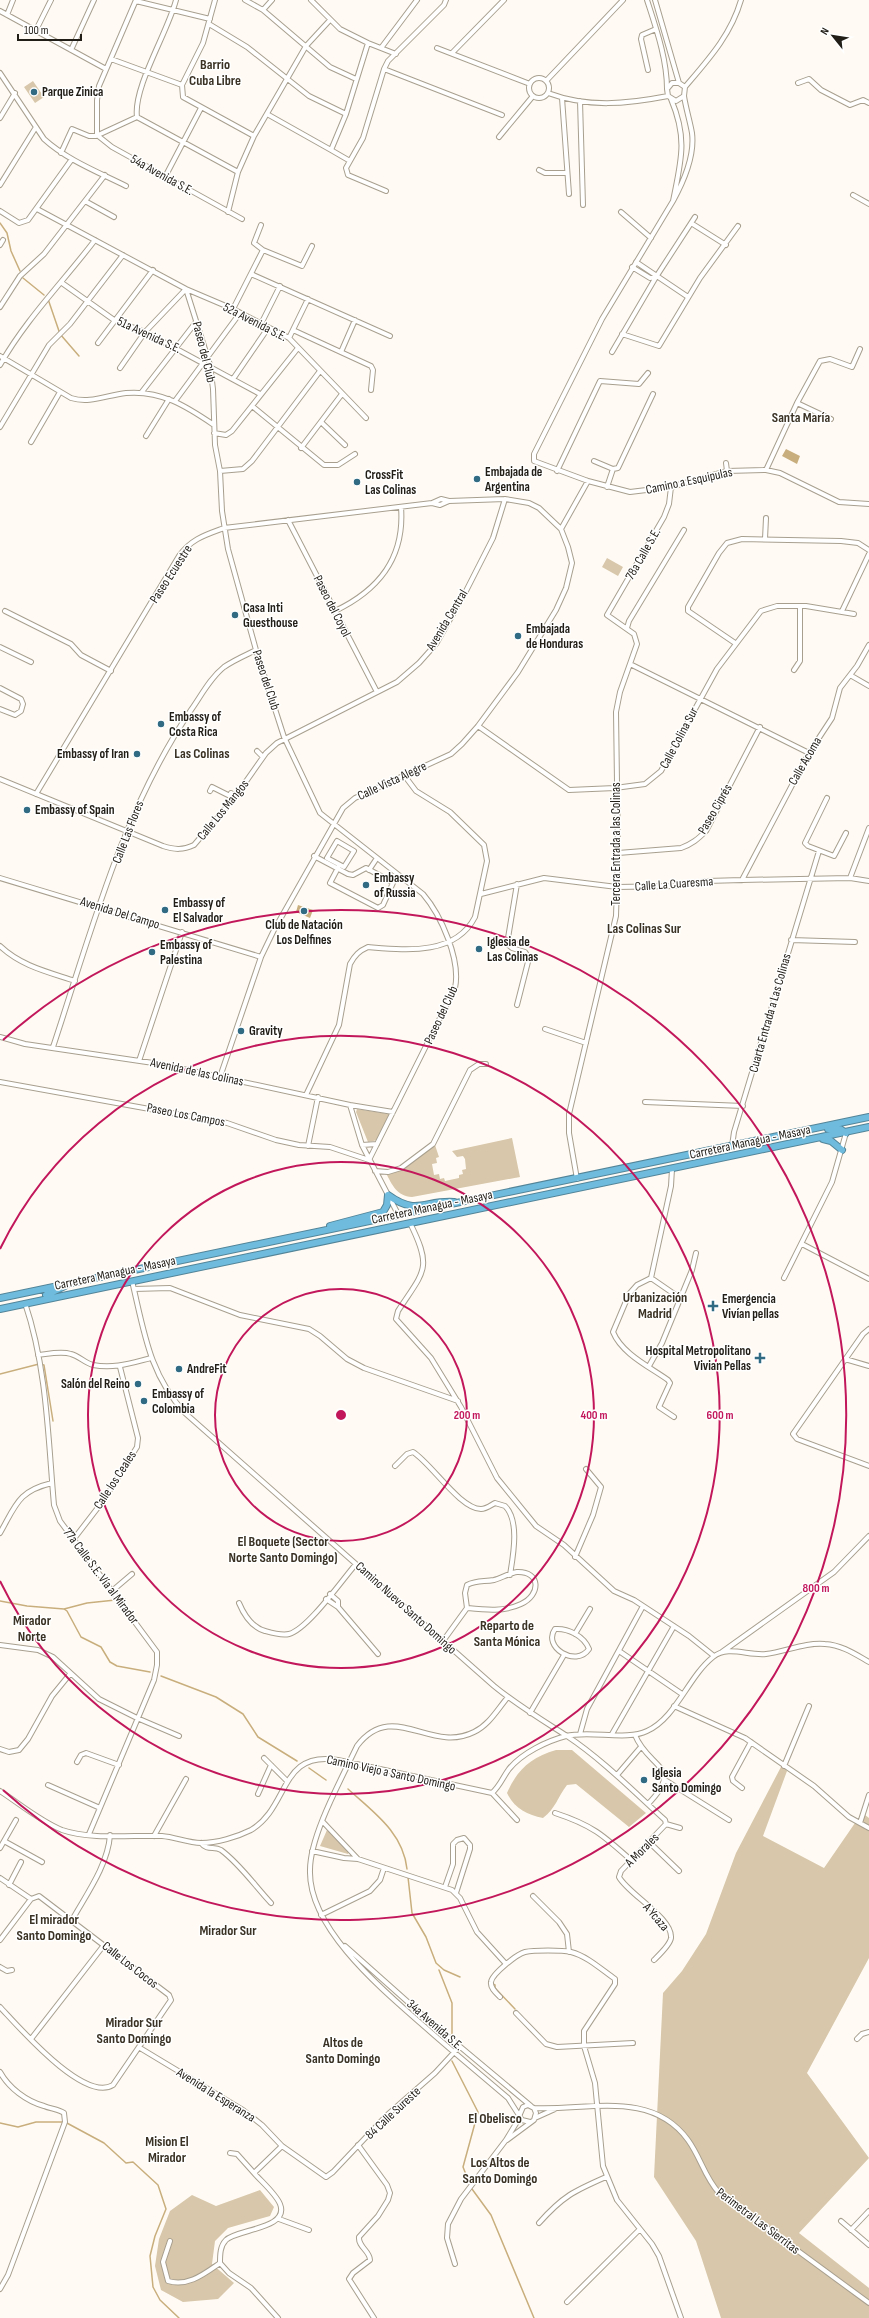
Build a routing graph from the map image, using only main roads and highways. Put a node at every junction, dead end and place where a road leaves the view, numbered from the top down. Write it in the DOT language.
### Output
graph roads {
  1 [pos="869,1118"];
  2 [pos="869,1127"];
  3 [pos="808,1130"];
  4 [pos="846,1133"];
  5 [pos="817,1138"];
  6 [pos="842,1150"];
  7 [pos="462,1203"];
  8 [pos="458,1213"];
  9 [pos="399,1216"];
  10 [pos="320,1231"];
  11 [pos="330,1240"];
  12 [pos="67,1284"];
  13 [pos="0,1298"];
  14 [pos="25,1303"];
  15 [pos="0,1304"];
  16 [pos="0,1309"];
  1 -- 3 [label="highway, Carretera Managua - Masaya"];
  1 -- 4 [label="highway"];
  2 -- 4 [label="highway, Carretera Managua - Masaya"];
  3 -- 4 [label="highway"];
  3 -- 7 [label="highway, Carretera Managua - Masaya"];
  4 -- 5 [label="highway, Carretera Managua - Masaya"];
  5 -- 6 [label="highway"];
  5 -- 8 [label="highway, Carretera Managua - Masaya"];
  7 -- 9 [label="highway, Carretera Managua - Masaya"];
  7 -- 10 [label="highway"];
  8 -- 9 [label="highway"];
  8 -- 11 [label="highway, Carretera Managua - Masaya"];
  9 -- 10 [label="highway, Carretera Managua - Masaya"];
  9 -- 11 [label="highway"];
  10 -- 12 [label="highway, Carretera Managua - Masaya"];
  11 -- 14 [label="highway, Carretera Managua - Masaya"];
  12 -- 13 [label="highway, Carretera Managua - Masaya"];
  12 -- 14 [label="highway"];
  14 -- 15 [label="highway"];
  14 -- 16 [label="highway, Carretera Managua - Masaya"];
}
